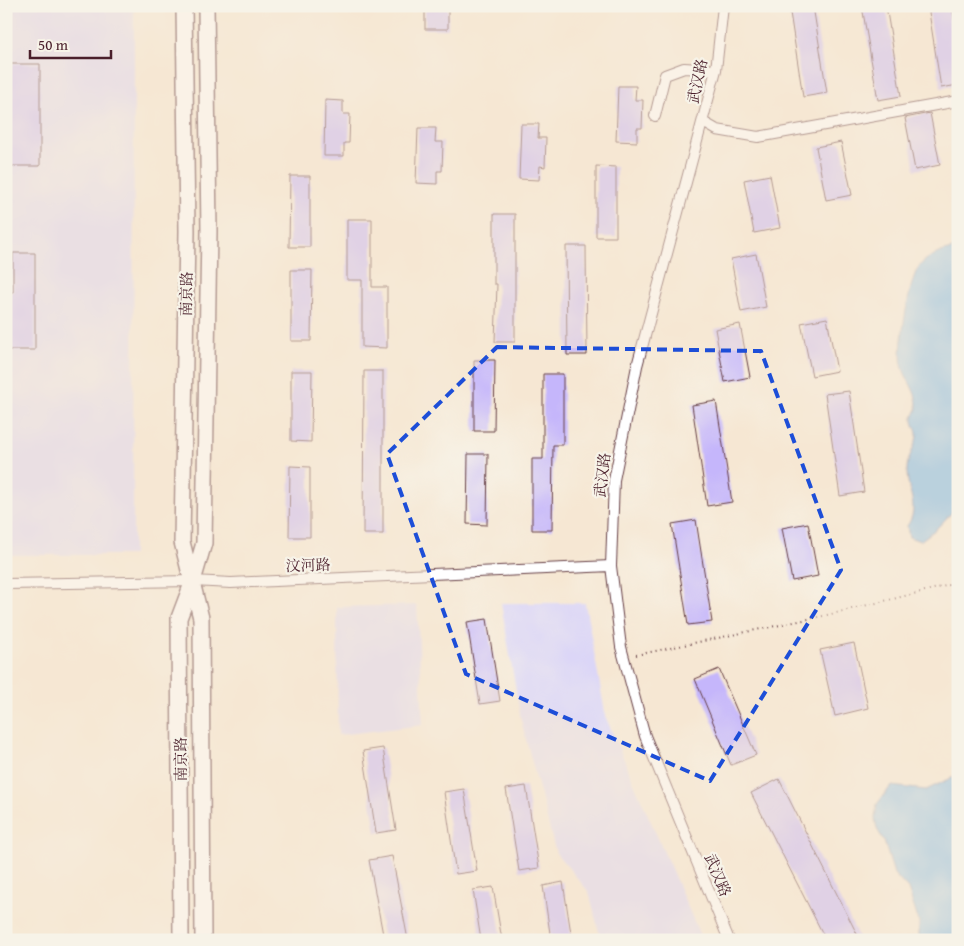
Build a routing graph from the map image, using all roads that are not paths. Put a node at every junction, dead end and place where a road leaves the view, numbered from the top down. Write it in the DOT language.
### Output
graph roads {
  1 [pos="184,6"];
  2 [pos="723,6"];
  3 [pos="207,9"];
  4 [pos="716,70"];
  5 [pos="958,101"];
  6 [pos="655,116"];
  7 [pos="703,122"];
  8 [pos="611,566"];
  9 [pos="193,581"];
  10 [pos="6,584"];
  11 [pos="181,940"];
  12 [pos="203,940"];
  13 [pos="729,940"];
  1 -- 9 [label="highway, 南京路"];
  2 -- 4 [label="street, 武汉路"];
  3 -- 9 [label="highway, 南京路"];
  4 -- 6 [label="street"];
  4 -- 7 [label="street, 武汉路"];
  5 -- 7 [label="street"];
  7 -- 8 [label="street, 武汉路"];
  8 -- 9 [label="street, 汶河路"];
  8 -- 13 [label="street, 武汉路"];
  9 -- 10 [label="street, 汶河路"];
  9 -- 11 [label="highway, 南京路"];
  9 -- 12 [label="highway, 南京路"];
}
